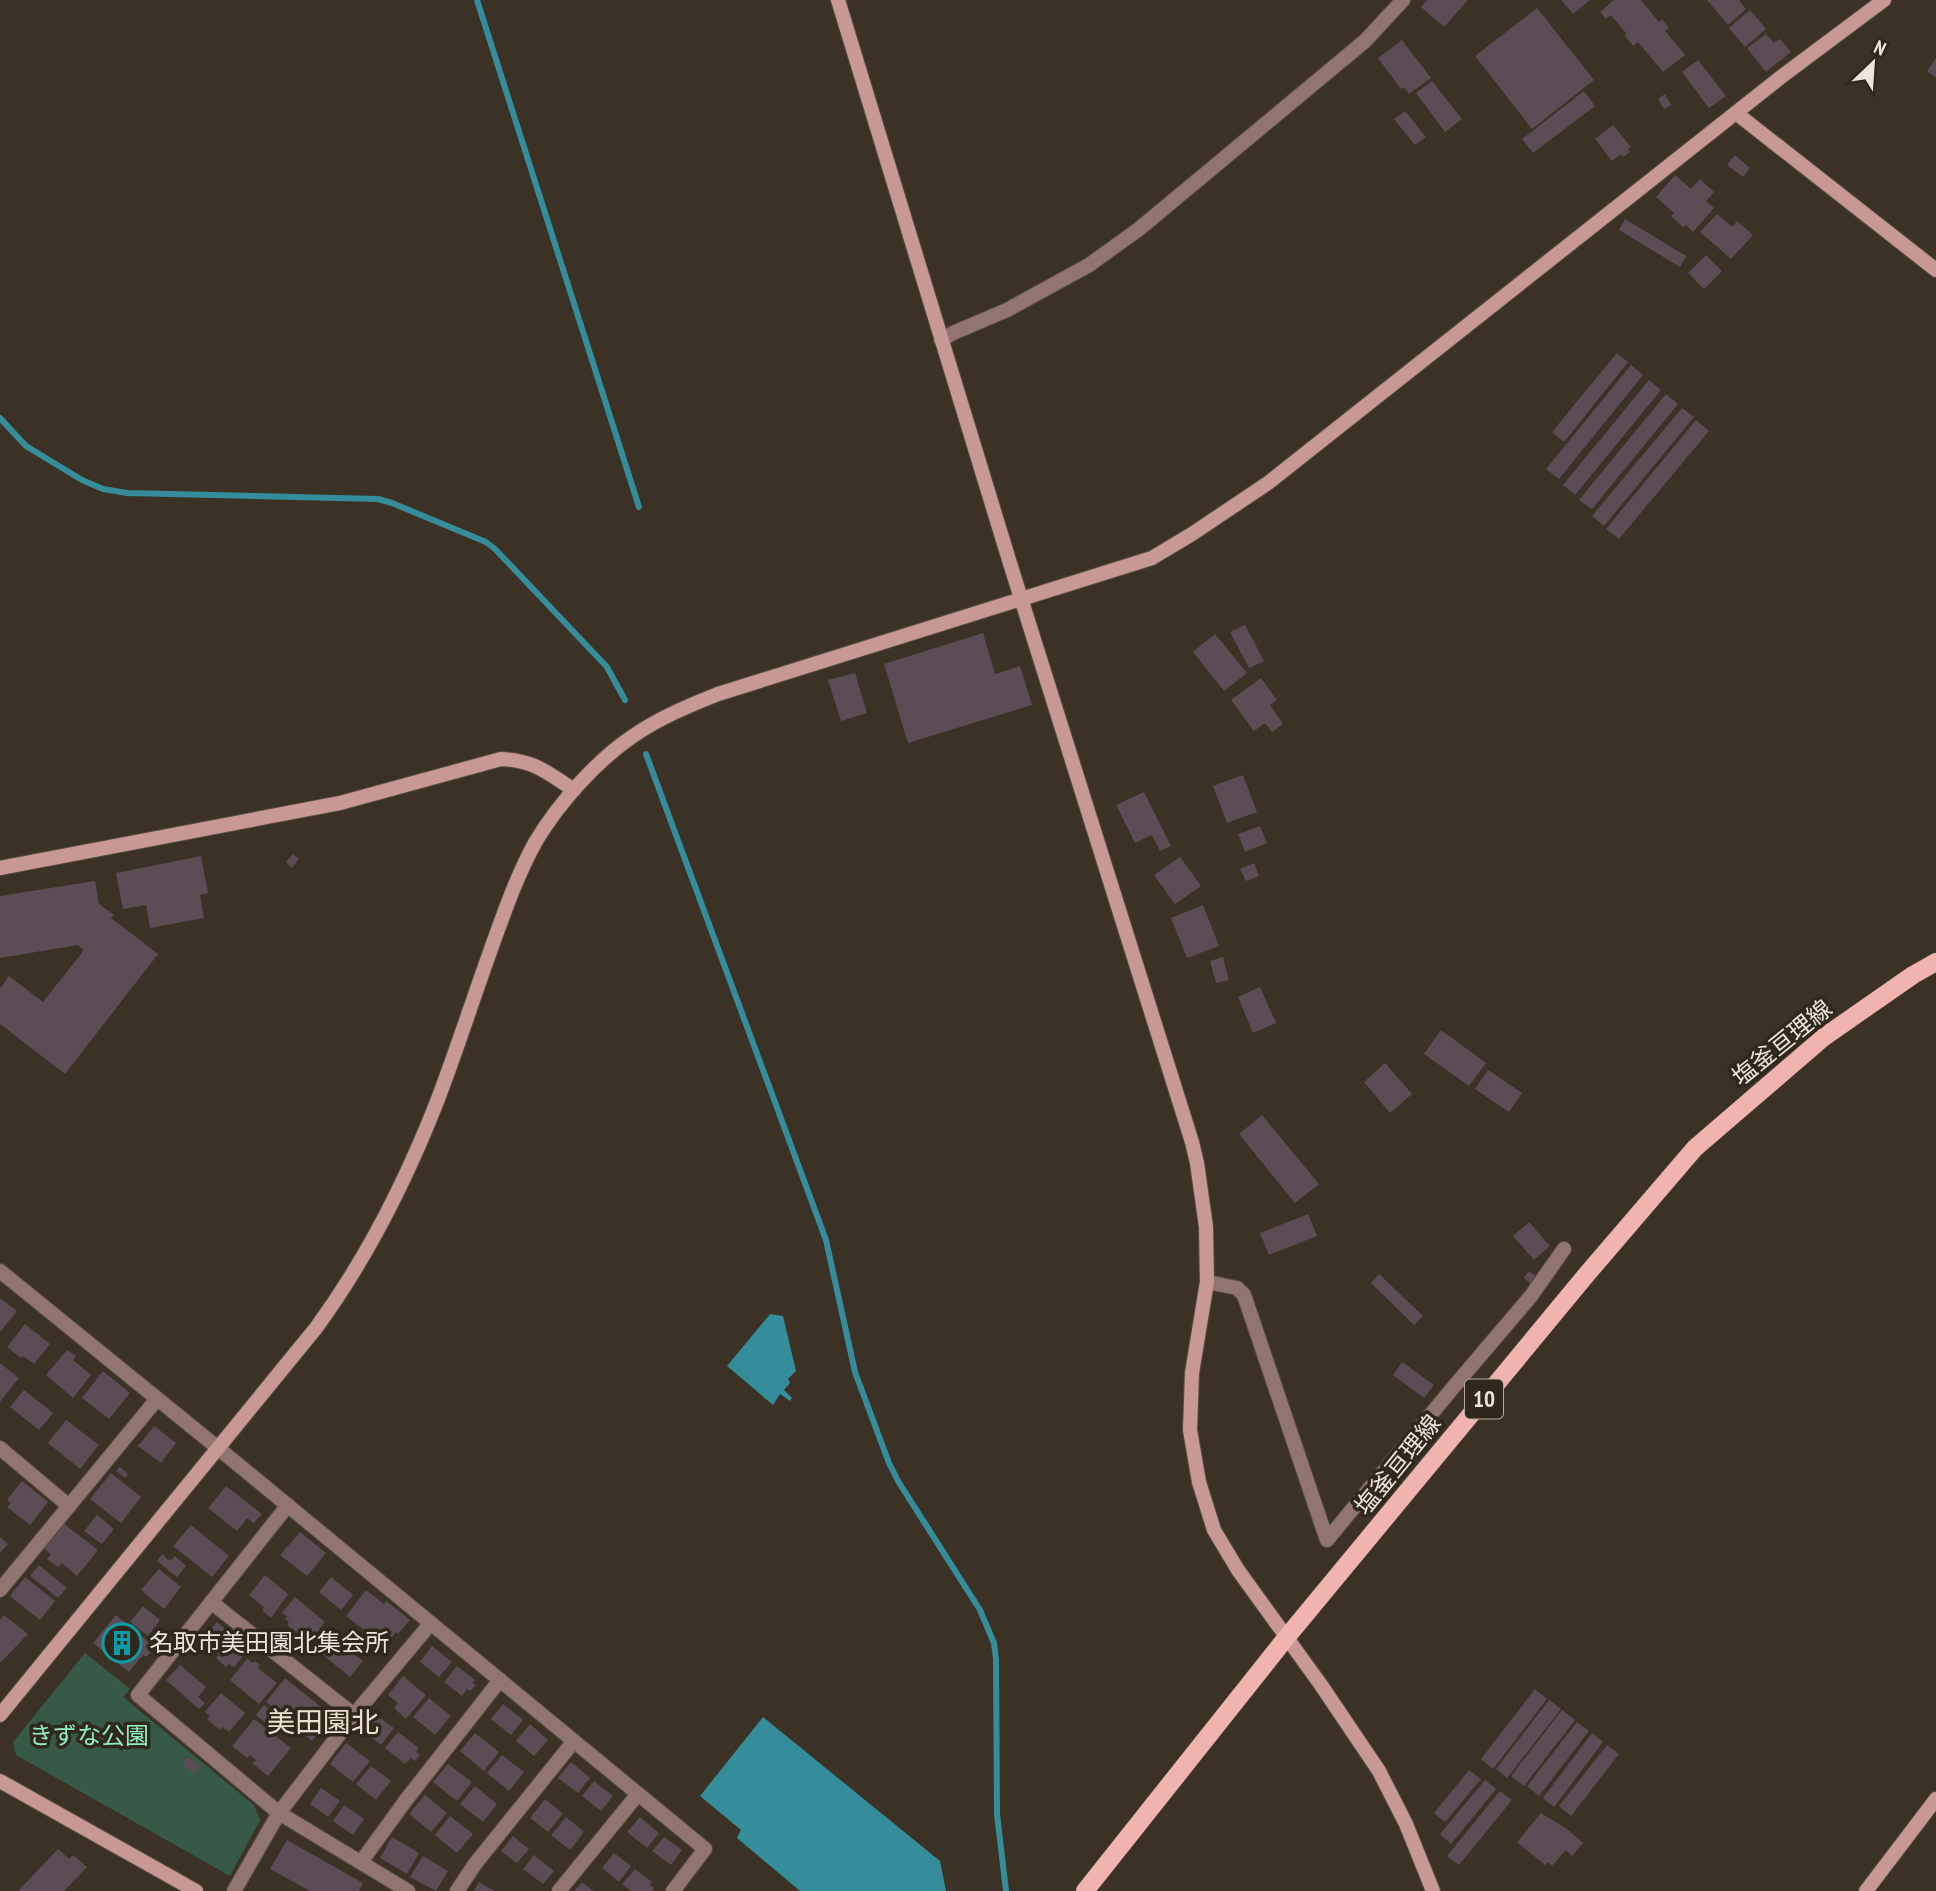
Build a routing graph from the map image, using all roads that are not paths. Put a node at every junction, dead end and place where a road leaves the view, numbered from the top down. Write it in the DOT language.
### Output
graph roads {
  1 [pos="838,0"];
  2 [pos="1403,0"];
  3 [pos="1884,0"];
  4 [pos="1736,113"];
  5 [pos="1936,271"];
  6 [pos="941,340"];
  7 [pos="1022,598"];
  8 [pos="574,790"];
  9 [pos="0,868"];
  10 [pos="1936,962"];
  11 [pos="1564,1249"];
  12 [pos="0,1271"];
  13 [pos="1207,1282"];
  14 [pos="157,1398"];
  15 [pos="0,1448"];
  16 [pos="218,1448"];
  17 [pos="288,1505"];
  18 [pos="69,1506"];
  19 [pos="0,1590"];
  20 [pos="211,1602"];
  21 [pos="431,1623"];
  22 [pos="1286,1638"];
  23 [pos="500,1680"];
  24 [pos="0,1715"];
  25 [pos="354,1715"];
  26 [pos="574,1741"];
  27 [pos="0,1782"];
  28 [pos="638,1794"];
  29 [pos="1936,1800"];
  30 [pos="279,1813"];
  31 [pos="361,1862"];
  32 [pos="196,1891"];
  33 [pos="234,1891"];
  34 [pos="408,1891"];
  35 [pos="457,1891"];
  36 [pos="559,1891"];
  37 [pos="673,1891"];
  38 [pos="1085,1891"];
  39 [pos="1433,1891"];
  40 [pos="1866,1891"];
  1 -- 6 [label="street"];
  2 -- 6 [label="street"];
  3 -- 4 [label="street"];
  4 -- 5 [label="street"];
  4 -- 7 [label="street"];
  6 -- 7 [label="street"];
  7 -- 8 [label="street"];
  7 -- 13 [label="street"];
  8 -- 9 [label="street"];
  8 -- 16 [label="street"];
  10 -- 22 [label="main road, 塩釜亘理線 / 10"];
  11 -- 13 [label="street"];
  12 -- 14 [label="street"];
  13 -- 22 [label="street"];
  14 -- 16 [label="street"];
  14 -- 18 [label="street"];
  15 -- 18 [label="street"];
  16 -- 17 [label="street"];
  16 -- 24 [label="street"];
  17 -- 20 [label="street"];
  17 -- 21 [label="street"];
  18 -- 19 [label="street"];
  20 -- 25 [label="street"];
  20 -- 30 [label="street"];
  21 -- 23 [label="street"];
  21 -- 25 [label="street"];
  22 -- 38 [label="main road, 塩釜亘理線 / 10"];
  22 -- 39 [label="street"];
  23 -- 26 [label="street"];
  23 -- 31 [label="street"];
  25 -- 30 [label="street"];
  26 -- 28 [label="street"];
  26 -- 35 [label="street"];
  27 -- 32 [label="street"];
  28 -- 36 [label="street"];
  28 -- 37 [label="street"];
  29 -- 40 [label="street"];
  30 -- 31 [label="street"];
  30 -- 33 [label="street"];
  31 -- 34 [label="street"];
}
